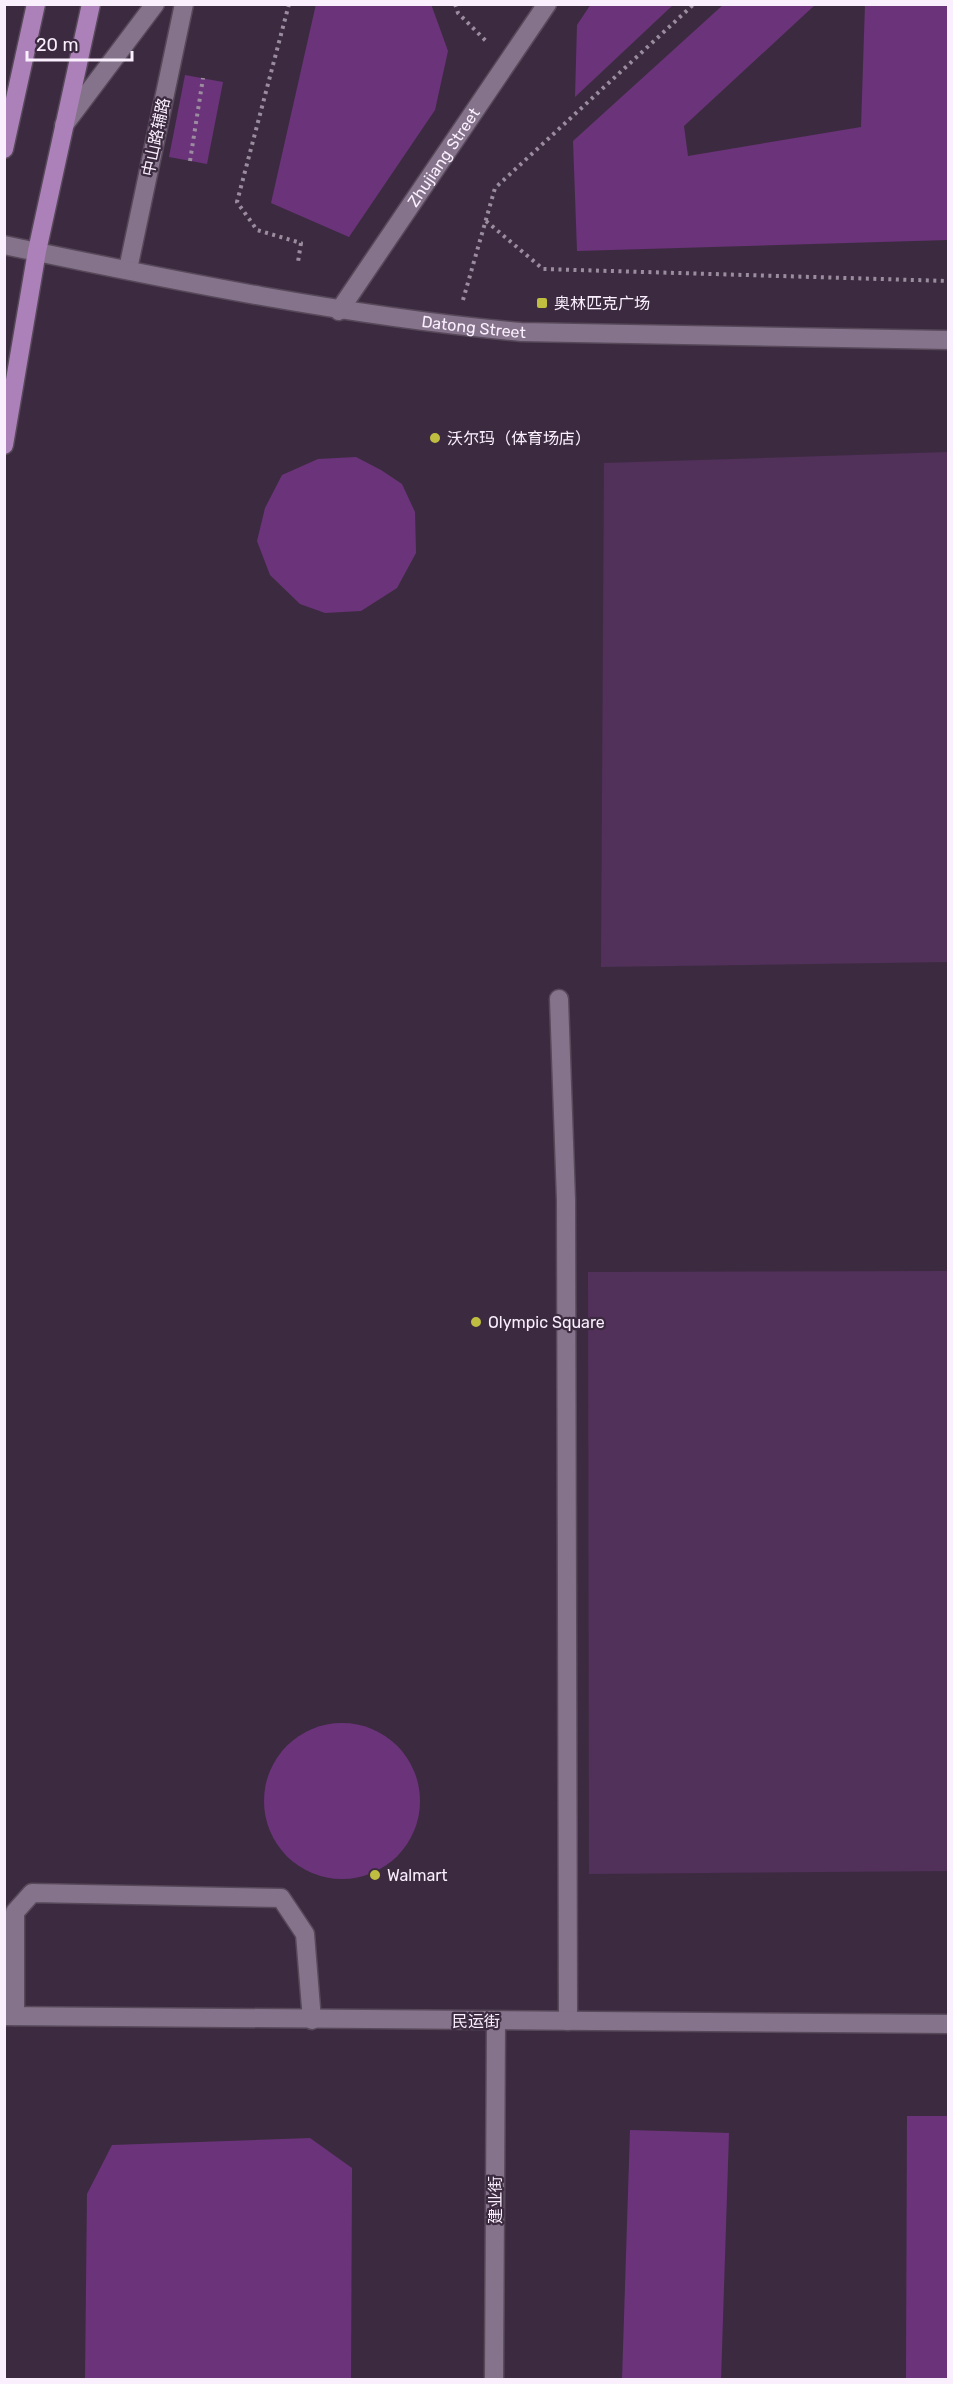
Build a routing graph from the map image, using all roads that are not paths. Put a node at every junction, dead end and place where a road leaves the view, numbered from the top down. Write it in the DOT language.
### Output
graph roads {
  1 [pos="36,4"];
  2 [pos="91,4"];
  3 [pos="155,4"];
  4 [pos="184,4"];
  5 [pos="546,4"];
  6 [pos="64,125"];
  7 [pos="4,149"];
  8 [pos="4,245"];
  9 [pos="37,251"];
  10 [pos="128,269"];
  11 [pos="339,310"];
  12 [pos="948,340"];
  13 [pos="4,445"];
  14 [pos="559,999"];
  15 [pos="10,2016"];
  16 [pos="312,2020"];
  17 [pos="496,2021"];
  18 [pos="568,2021"];
  19 [pos="948,2024"];
  20 [pos="494,2379"];
  1 -- 7 [label="main road"];
  2 -- 6 [label="main road"];
  3 -- 6 [label="street"];
  4 -- 10 [label="street, 中山路辅路"];
  5 -- 11 [label="street, Zhujiang Street"];
  6 -- 9 [label="main road"];
  8 -- 9 [label="street, Datong Street"];
  9 -- 10 [label="street, Datong Street"];
  9 -- 13 [label="main road"];
  10 -- 11 [label="street, Datong Street"];
  11 -- 12 [label="street, Datong Street"];
  14 -- 18 [label="street"];
  15 -- 16 [label="street, 民运街"];
  15 -- 16 [label="street"];
  16 -- 17 [label="street, 民运街"];
  17 -- 18 [label="street, 民运街"];
  17 -- 20 [label="street, 建业街"];
  18 -- 19 [label="street, 民运街"];
}
